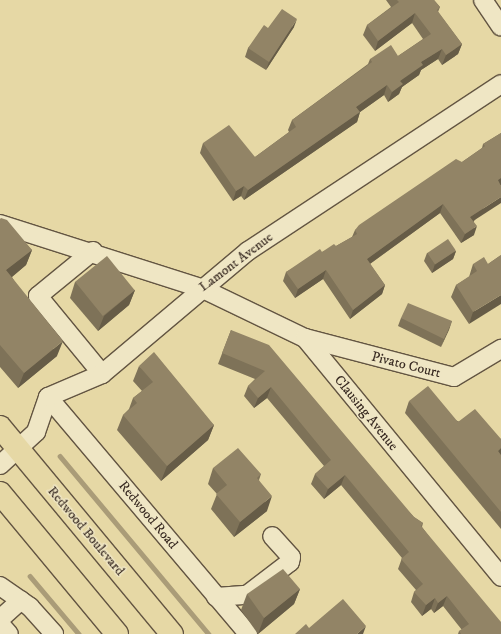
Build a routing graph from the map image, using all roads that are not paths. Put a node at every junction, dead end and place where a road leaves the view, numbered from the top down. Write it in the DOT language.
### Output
graph roads {
  1 [pos="483,0"];
  2 [pos="501,27"];
  3 [pos="501,84"];
  4 [pos="0,224"];
  5 [pos="93,251"];
  6 [pos="201,288"];
  7 [pos="305,338"];
  8 [pos="501,349"];
  9 [pos="102,374"];
  10 [pos="48,397"];
  11 [pos="0,427"];
  12 [pos="18,449"];
  13 [pos="0,465"];
  14 [pos="0,493"];
  15 [pos="272,536"];
  16 [pos="501,578"];
  17 [pos="0,586"];
  18 [pos="216,597"];
  19 [pos="21,600"];
  20 [pos="0,619"];
  21 [pos="0,624"];
  22 [pos="9,634"];
  23 [pos="54,634"];
  24 [pos="117,634"];
  25 [pos="172,634"];
  26 [pos="248,634"];
  1 -- 2 [label="street"];
  3 -- 6 [label="street, Lamont Avenue"];
  4 -- 5 [label="street, Clausing Avenue"];
  5 -- 6 [label="street, Clausing Avenue"];
  5 -- 9 [label="street"];
  6 -- 7 [label="street, Clausing Avenue"];
  6 -- 9 [label="street, Lamont Avenue"];
  7 -- 8 [label="street, Pivato Court"];
  7 -- 16 [label="street, Clausing Avenue"];
  9 -- 10 [label="street, Lamont Avenue"];
  10 -- 12 [label="street"];
  10 -- 18 [label="street, Redwood Road"];
  11 -- 12 [label="main road, Redwood Boulevard"];
  12 -- 13 [label="street"];
  12 -- 25 [label="main road, Redwood Boulevard"];
  14 -- 24 [label="main road"];
  15 -- 18 [label="street"];
  17 -- 19 [label="street"];
  18 -- 26 [label="street, Redwood Road"];
  19 -- 20 [label="street"];
  19 -- 23 [label="street"];
  21 -- 22 [label="street"];
}
